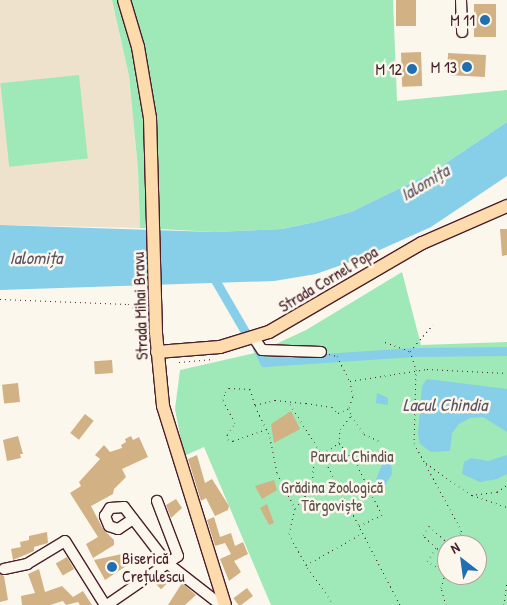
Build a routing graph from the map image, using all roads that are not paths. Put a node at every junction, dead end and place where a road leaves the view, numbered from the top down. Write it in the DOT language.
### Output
graph roads {
  1 [pos="124,0"];
  2 [pos="461,0"];
  3 [pos="462,32"];
  4 [pos="507,206"];
  5 [pos="156,333"];
  6 [pos="254,338"];
  7 [pos="157,352"];
  8 [pos="172,352"];
  9 [pos="321,352"];
  10 [pos="160,383"];
  11 [pos="157,501"];
  12 [pos="133,519"];
  13 [pos="168,563"];
  14 [pos="4,569"];
  15 [pos="106,605"];
  16 [pos="223,605"];
  1 -- 5 [label="main road, Strada Mihai Bravu"];
  2 -- 3 [label="street"];
  4 -- 6 [label="main road, Strada Cornel Popa"];
  5 -- 7 [label="main road, Strada Mihai Bravu"];
  5 -- 8 [label="main road"];
  6 -- 8 [label="main road, Strada Cornel Popa"];
  6 -- 9 [label="street"];
  7 -- 8 [label="main road, Strada Cornel Popa"];
  7 -- 10 [label="main road, Strada Mihai Bravu"];
  8 -- 10 [label="main road"];
  10 -- 16 [label="main road, Strada Mihai Bravu"];
  11 -- 13 [label="street"];
  12 -- 13 [label="street"];
  13 -- 15 [label="street"];
  13 -- 16 [label="street"];
  14 -- 15 [label="street"];
}
